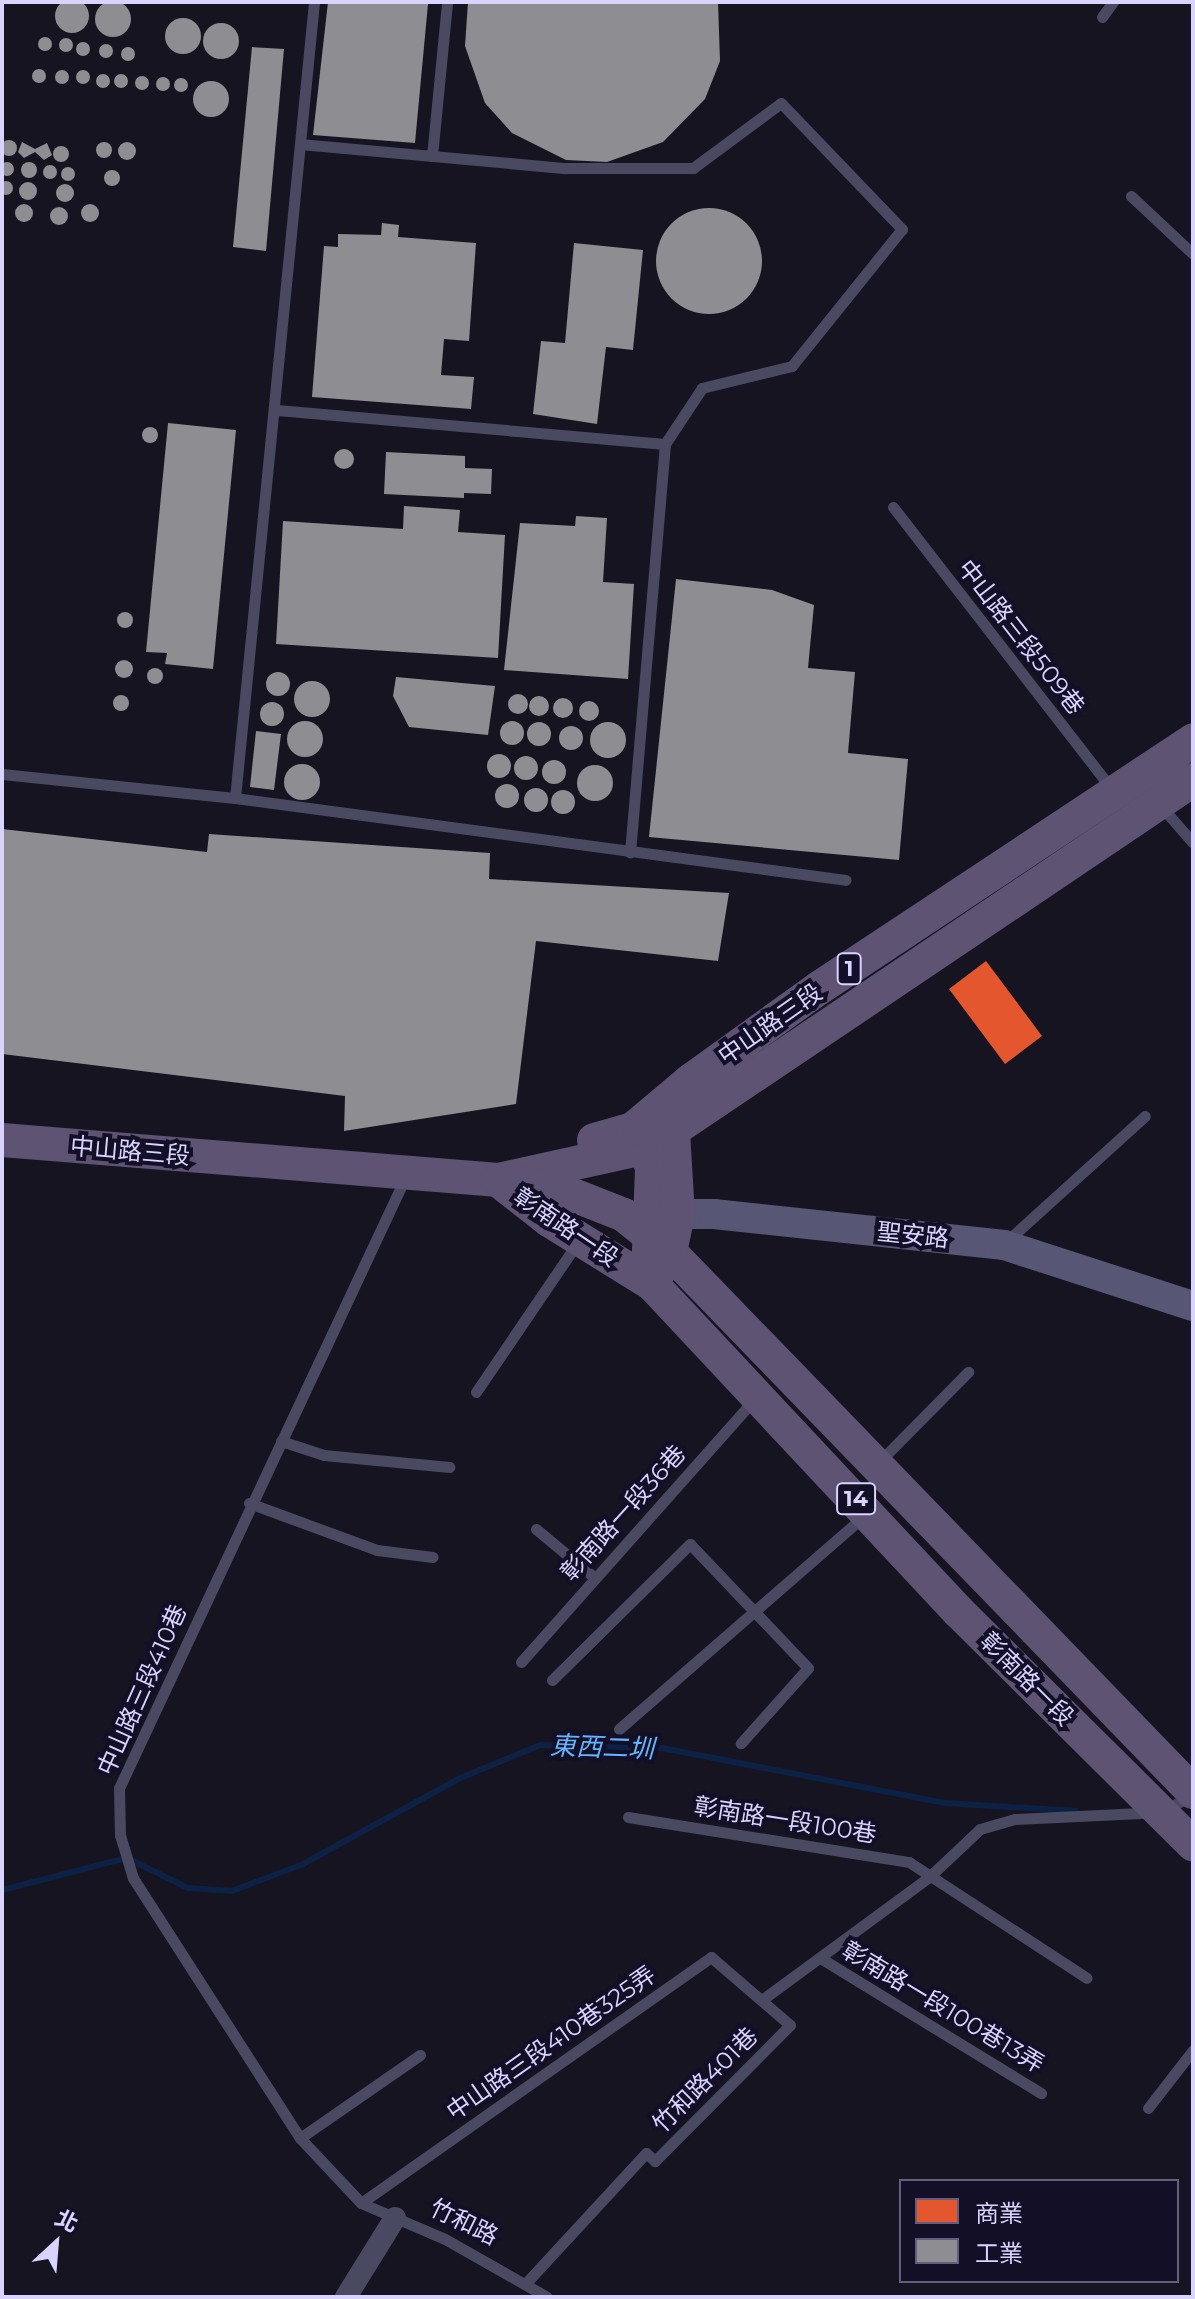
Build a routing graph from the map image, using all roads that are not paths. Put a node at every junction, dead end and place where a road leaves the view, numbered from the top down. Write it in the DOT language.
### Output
graph roads {
  1 [pos="314,2"];
  2 [pos="447,2"];
  3 [pos="1113,2"];
  4 [pos="1102,17"];
  5 [pos="300,144"];
  6 [pos="432,156"];
  7 [pos="1131,196"];
  8 [pos="1193,254"];
  9 [pos="277,410"];
  10 [pos="665,444"];
  11 [pos="893,507"];
  12 [pos="1193,740"];
  13 [pos="2,774"];
  14 [pos="1193,780"];
  15 [pos="1139,792"];
  16 [pos="235,798"];
  17 [pos="1193,843"];
  18 [pos="630,853"];
  19 [pos="846,880"];
  20 [pos="1145,1116"];
  21 [pos="653,1130"];
  22 [pos="2,1140"];
  23 [pos="407,1174"];
  24 [pos="498,1180"];
  25 [pos="655,1226"];
  26 [pos="580,1239"];
  27 [pos="1004,1245"];
  28 [pos="652,1284"];
  29 [pos="1193,1306"];
  30 [pos="968,1372"];
  31 [pos="476,1392"];
  32 [pos="758,1395"];
  33 [pos="281,1441"];
  34 [pos="875,1466"];
  35 [pos="449,1467"];
  36 [pos="249,1503"];
  37 [pos="868,1512"];
  38 [pos="536,1529"];
  39 [pos="433,1557"];
  40 [pos="595,1578"];
  41 [pos="753,1612"];
  42 [pos="521,1662"];
  43 [pos="552,1680"];
  44 [pos="619,1729"];
  45 [pos="741,1743"];
  46 [pos="1193,1794"];
  47 [pos="1162,1812"];
  48 [pos="628,1817"];
  49 [pos="1193,1844"];
  50 [pos="928,1878"];
  51 [pos="822,1959"];
  52 [pos="1087,1978"];
  53 [pos="763,1999"];
  54 [pos="1193,2050"];
  55 [pos="420,2055"];
  56 [pos="1041,2093"];
  57 [pos="1148,2108"];
  58 [pos="300,2138"];
  59 [pos="361,2203"];
  60 [pos="395,2218"];
  61 [pos="526,2283"];
  62 [pos="346,2297"];
  63 [pos="547,2297"];
  1 -- 5 [label="lane"];
  2 -- 6 [label="lane"];
  3 -- 4 [label="lane"];
  5 -- 6 [label="lane"];
  5 -- 9 [label="lane"];
  6 -- 10 [label="lane"];
  7 -- 8 [label="lane"];
  9 -- 10 [label="lane"];
  9 -- 16 [label="lane"];
  10 -- 18 [label="lane"];
  11 -- 15 [label="lane, 中山路三段509巷"];
  12 -- 15 [label="main road, 中山路三段 / 1"];
  13 -- 16 [label="lane"];
  14 -- 15 [label="main road, 中山路三段 / 1"];
  15 -- 17 [label="lane, 中山路三段509巷"];
  15 -- 21 [label="main road, 中山路三段 / 1"];
  16 -- 18 [label="lane"];
  18 -- 19 [label="lane"];
  20 -- 27 [label="lane"];
  21 -- 24 [label="main road, 中山路三段 / 1"];
  21 -- 25 [label="main road"];
  22 -- 23 [label="main road, 中山路三段 / 1"];
  23 -- 24 [label="main road, 中山路三段 / 1"];
  23 -- 33 [label="lane, 中山路三段410巷"];
  24 -- 25 [label="main road, 彰南路一段 / 14"];
  24 -- 26 [label="main road, 彰南路一段 / 14"];
  25 -- 27 [label="street, 聖安路"];
  25 -- 28 [label="main road"];
  25 -- 34 [label="main road, 彰南路一段 / 14"];
  26 -- 28 [label="main road, 彰南路一段 / 14"];
  26 -- 31 [label="lane"];
  27 -- 29 [label="street, 聖安路"];
  28 -- 32 [label="main road, 彰南路一段 / 14"];
  30 -- 34 [label="lane"];
  32 -- 37 [label="main road, 彰南路一段 / 14"];
  32 -- 40 [label="lane, 彰南路一段36巷"];
  33 -- 35 [label="lane"];
  33 -- 36 [label="lane, 中山路三段410巷"];
  34 -- 46 [label="main road, 彰南路一段 / 14"];
  36 -- 39 [label="lane"];
  36 -- 58 [label="lane, 中山路三段410巷"];
  37 -- 41 [label="lane"];
  37 -- 47 [label="main road, 彰南路一段 / 14"];
  38 -- 40 [label="lane"];
  40 -- 42 [label="lane, 彰南路一段36巷"];
  41 -- 43 [label="lane"];
  41 -- 44 [label="lane"];
  41 -- 45 [label="lane"];
  46 -- 47 [label="lane"];
  47 -- 49 [label="main road, 彰南路一段 / 14"];
  47 -- 50 [label="lane"];
  48 -- 50 [label="lane, 彰南路一段100巷"];
  50 -- 51 [label="lane"];
  50 -- 52 [label="lane, 彰南路一段100巷"];
  51 -- 53 [label="lane"];
  51 -- 56 [label="lane, 彰南路一段100巷13弄"];
  53 -- 59 [label="lane, 中山路三段410巷325弄"];
  53 -- 61 [label="lane, 竹和路401巷"];
  54 -- 57 [label="lane"];
  55 -- 58 [label="lane"];
  58 -- 59 [label="lane, 中山路三段410巷"];
  59 -- 60 [label="lane, 中山路三段410巷"];
  60 -- 61 [label="lane, 竹和路"];
  60 -- 62 [label="street, 竹和路"];
  61 -- 63 [label="lane, 竹和路"];
}
